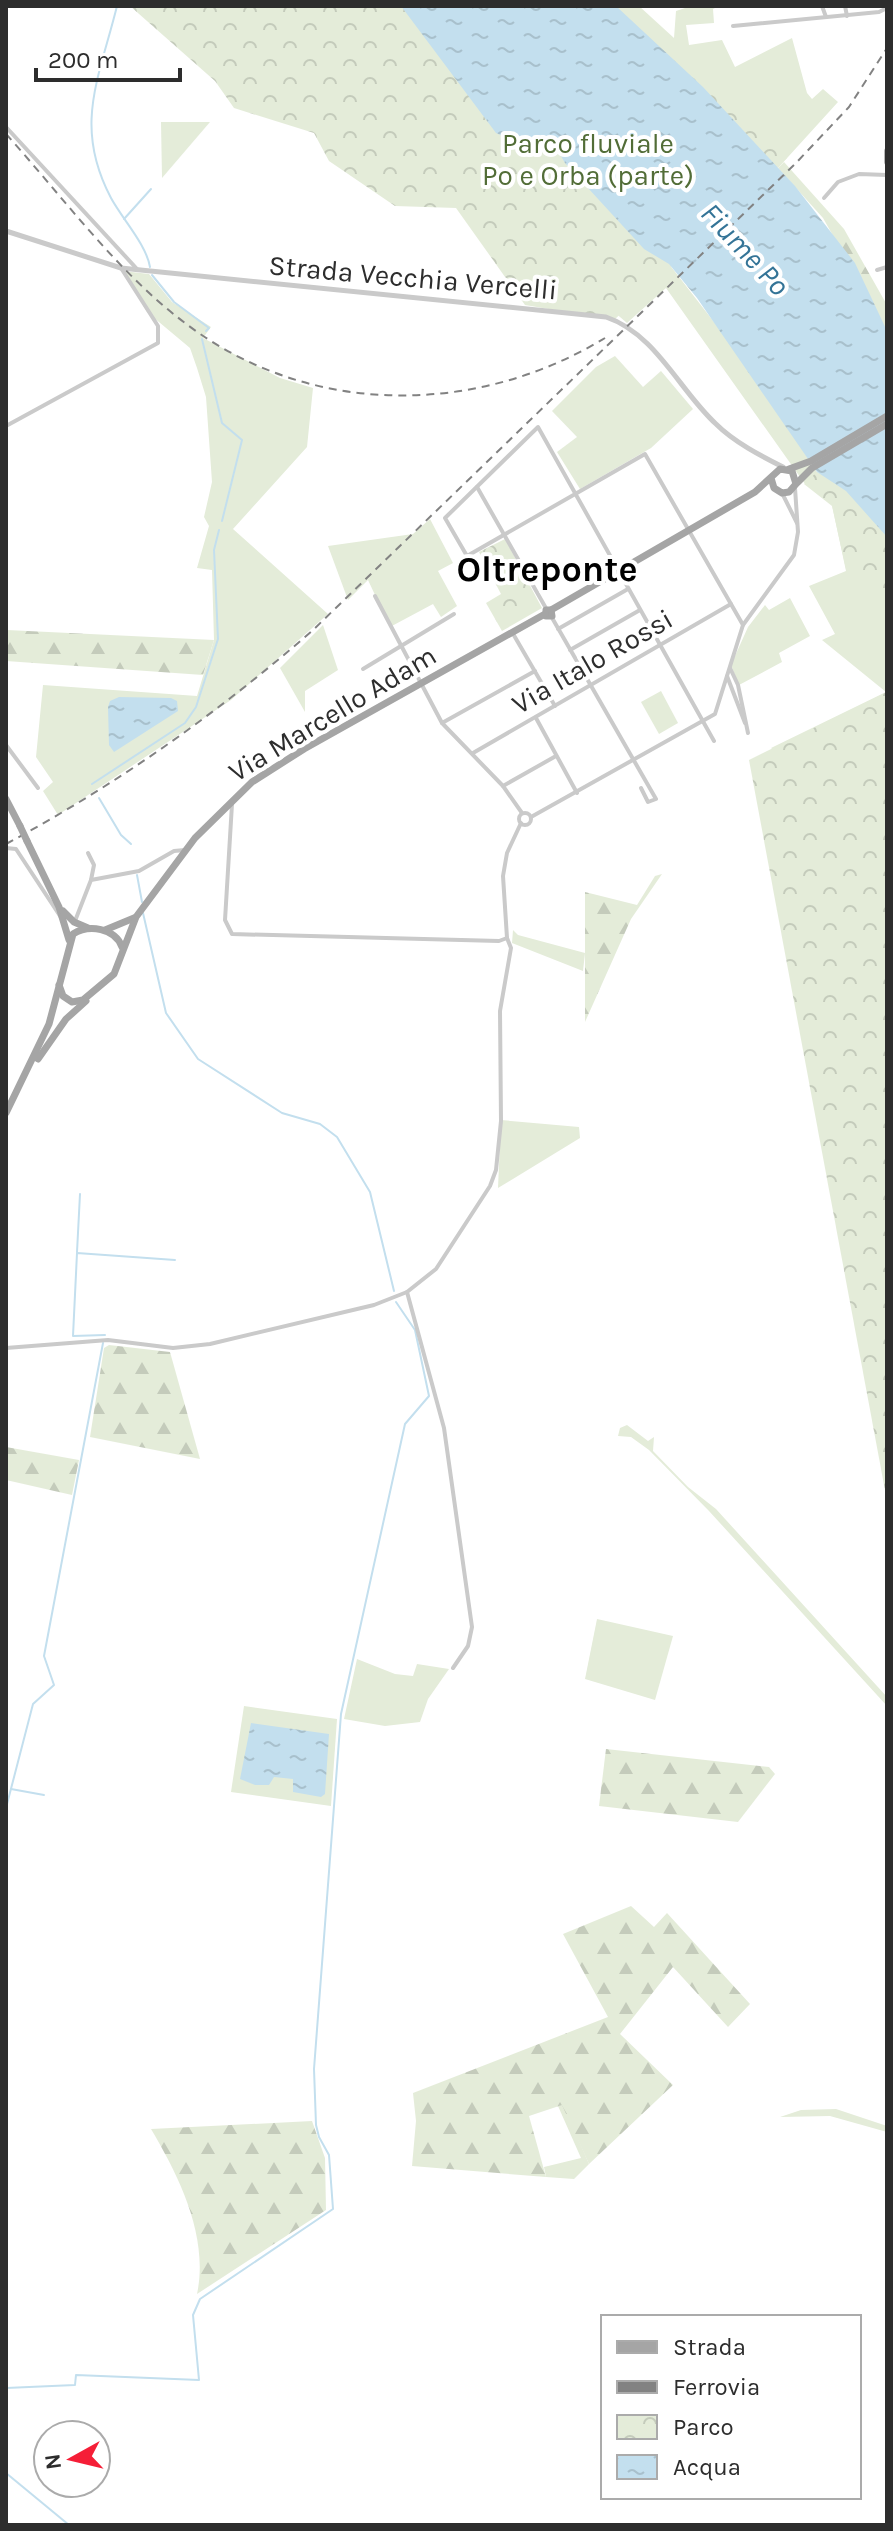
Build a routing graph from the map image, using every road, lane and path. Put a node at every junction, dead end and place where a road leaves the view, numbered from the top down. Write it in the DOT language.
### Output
graph roads {
  1 [pos="822,6"];
  2 [pos="845,6"];
  3 [pos="887,8"];
  4 [pos="847,16"];
  5 [pos="826,17"];
  6 [pos="733,26"];
  7 [pos="6,127"];
  8 [pos="887,151"];
  9 [pos="887,162"];
  10 [pos="887,175"];
  11 [pos="824,198"];
  12 [pos="6,231"];
  13 [pos="887,267"];
  14 [pos="121,268"];
  15 [pos="137,269"];
  16 [pos="877,270"];
  17 [pos="887,416"];
  18 [pos="887,424"];
  19 [pos="6,426"];
  20 [pos="767,459"];
  21 [pos="789,468"];
  22 [pos="772,476"];
  23 [pos="797,483"];
  24 [pos="477,487"];
  25 [pos="755,492"];
  26 [pos="779,492"];
  27 [pos="575,496"];
  28 [pos="798,526"];
  29 [pos="688,531"];
  30 [pos="505,535"];
  31 [pos="618,571"];
  32 [pos="628,589"];
  33 [pos="375,596"];
  34 [pos="731,604"];
  35 [pos="640,610"];
  36 [pos="548,612"];
  37 [pos="454,614"];
  38 [pos="743,625"];
  39 [pos="558,629"];
  40 [pos="512,632"];
  41 [pos="660,645"];
  42 [pos="401,647"];
  43 [pos="570,650"];
  44 [pos="728,666"];
  45 [pos="363,669"];
  46 [pos="535,671"];
  47 [pos="726,673"];
  48 [pos="420,682"];
  49 [pos="591,686"];
  50 [pos="555,706"];
  51 [pos="535,717"];
  52 [pos="442,723"];
  53 [pos="703,723"];
  54 [pos="714,741"];
  55 [pos="6,745"];
  56 [pos="473,753"];
  57 [pos="557,755"];
  58 [pos="634,760"];
  59 [pos="503,786"];
  60 [pos="38,788"];
  61 [pos="641,788"];
  62 [pos="577,793"];
  63 [pos="6,799"];
  64 [pos="231,800"];
  65 [pos="223,808"];
  66 [pos="522,813"];
  67 [pos="531,817"];
  68 [pos="232,823"];
  69 [pos="521,823"];
  70 [pos="6,848"];
  71 [pos="185,850"];
  72 [pos="88,853"];
  73 [pos="91,880"];
  74 [pos="140,912"];
  75 [pos="70,921"];
  76 [pos="90,928"];
  77 [pos="103,931"];
  78 [pos="507,938"];
  79 [pos="69,940"];
  80 [pos="122,947"];
  81 [pos="59,985"];
  82 [pos="89,996"];
  83 [pos="30,1070"];
  84 [pos="6,1113"];
  85 [pos="407,1292"];
  86 [pos="6,1348"];
  87 [pos="453,1668"];
  1 -- 5 [label="street"];
  2 -- 4 [label="street"];
  3 -- 4 [label="street"];
  4 -- 5 [label="street"];
  5 -- 6 [label="street"];
  7 -- 15 [label="street"];
  8 -- 9 [label="main road"];
  10 -- 11 [label="street"];
  12 -- 14 [label="street, Strada Vecchia Vercelli"];
  13 -- 16 [label="street"];
  14 -- 15 [label="street, Strada Vecchia Vercelli"];
  14 -- 19 [label="street"];
  15 -- 20 [label="street, Strada Vecchia Vercelli"];
  17 -- 21 [label="main road, Via Marcello Adam"];
  18 -- 23 [label="main road"];
  20 -- 21 [label="street, Strada Vecchia Vercelli"];
  20 -- 22 [label="street"];
  21 -- 22 [label="main road, Via Marcello Adam"];
  21 -- 23 [label="main road"];
  22 -- 25 [label="main road, Via Marcello Adam"];
  22 -- 26 [label="main road"];
  23 -- 26 [label="main road"];
  23 -- 28 [label="street"];
  24 -- 27 [label="street"];
  24 -- 30 [label="street"];
  24 -- 30 [label="street"];
  25 -- 26 [label="main road"];
  25 -- 29 [label="main road, Via Marcello Adam"];
  26 -- 28 [label="street"];
  27 -- 29 [label="street"];
  27 -- 30 [label="street"];
  27 -- 31 [label="street"];
  28 -- 38 [label="street"];
  29 -- 31 [label="main road, Via Marcello Adam"];
  29 -- 34 [label="street"];
  30 -- 36 [label="street"];
  31 -- 32 [label="street"];
  31 -- 36 [label="main road, Via Marcello Adam"];
  32 -- 35 [label="street"];
  32 -- 39 [label="street"];
  33 -- 42 [label="street"];
  34 -- 38 [label="street"];
  34 -- 41 [label="street, Via Italo Rossi"];
  35 -- 41 [label="street"];
  35 -- 43 [label="street"];
  36 -- 39 [label="street"];
  36 -- 40 [label="main road, Via Marcello Adam"];
  37 -- 42 [label="street"];
  38 -- 44 [label="street"];
  39 -- 43 [label="street"];
  40 -- 46 [label="street"];
  40 -- 48 [label="main road, Via Marcello Adam"];
  41 -- 49 [label="street, Via Italo Rossi"];
  41 -- 53 [label="street"];
  42 -- 45 [label="street"];
  42 -- 48 [label="street"];
  43 -- 49 [label="street"];
  44 -- 47 [label="street"];
  44 -- 47 [label="street"];
  46 -- 50 [label="street"];
  46 -- 52 [label="street"];
  47 -- 53 [label="street"];
  48 -- 52 [label="street"];
  48 -- 64 [label="main road, Via Marcello Adam"];
  49 -- 50 [label="street, Via Italo Rossi"];
  49 -- 58 [label="street"];
  50 -- 51 [label="street, Via Italo Rossi"];
  51 -- 56 [label="street, Via Italo Rossi"];
  51 -- 57 [label="street"];
  52 -- 56 [label="street"];
  53 -- 54 [label="street"];
  53 -- 58 [label="street"];
  55 -- 60 [label="street"];
  56 -- 59 [label="street"];
  57 -- 59 [label="street"];
  57 -- 62 [label="street"];
  58 -- 61 [label="street"];
  58 -- 62 [label="street"];
  59 -- 66 [label="street"];
  62 -- 67 [label="street"];
  63 -- 75 [label="main road, bridge"];
  64 -- 65 [label="main road, Via Marcello Adam"];
  64 -- 68 [label="street"];
  65 -- 68 [label="street"];
  65 -- 71 [label="main road, Via Marcello Adam"];
  66 -- 67 [label="street"];
  66 -- 69 [label="street"];
  67 -- 69 [label="street"];
  68 -- 78 [label="street"];
  69 -- 78 [label="street"];
  70 -- 75 [label="street"];
  71 -- 73 [label="street"];
  71 -- 74 [label="main road, Via Marcello Adam"];
  72 -- 73 [label="street"];
  73 -- 75 [label="street"];
  74 -- 77 [label="main road"];
  74 -- 80 [label="main road, Via Marcello Adam"];
  75 -- 76 [label="main road"];
  75 -- 79 [label="main road"];
  76 -- 77 [label="main road"];
  76 -- 79 [label="main road"];
  77 -- 80 [label="main road"];
  78 -- 85 [label="street"];
  79 -- 81 [label="main road"];
  80 -- 82 [label="main road"];
  81 -- 82 [label="main road"];
  81 -- 83 [label="main road"];
  82 -- 83 [label="main road"];
  83 -- 84 [label="main road"];
  85 -- 86 [label="street"];
  85 -- 87 [label="street"];
}
